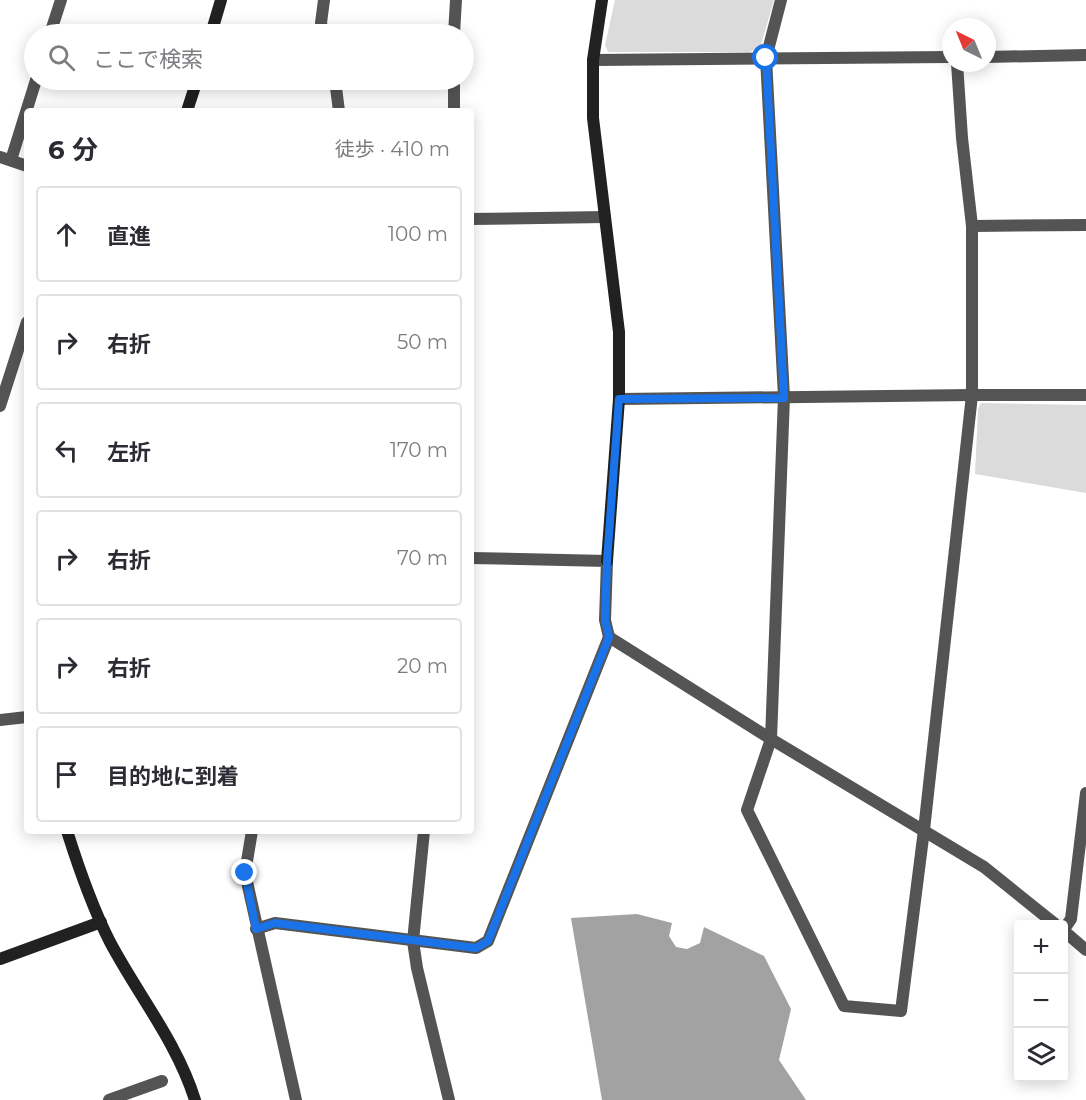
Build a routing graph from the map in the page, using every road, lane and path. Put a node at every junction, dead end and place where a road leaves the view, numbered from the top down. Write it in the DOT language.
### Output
graph roads {
  1 [pos="61,0"];
  2 [pos="221,0"];
  3 [pos="324,0"];
  4 [pos="456,0"];
  5 [pos="602,0"];
  6 [pos="782,0"];
  7 [pos="53,24"];
  8 [pos="214,24"];
  9 [pos="321,24"];
  10 [pos="455,24"];
  11 [pos="1086,55"];
  12 [pos="942,57"];
  13 [pos="996,57"];
  14 [pos="766,58"];
  15 [pos="593,60"];
  16 [pos="958,72"];
  17 [pos="32,90"];
  18 [pos="194,90"];
  19 [pos="336,90"];
  20 [pos="454,90"];
  21 [pos="25,108"];
  22 [pos="188,108"];
  23 [pos="339,108"];
  24 [pos="454,108"];
  25 [pos="24,111"];
  26 [pos="5,159"];
  27 [pos="24,165"];
  28 [pos="605,218"];
  29 [pos="474,219"];
  30 [pos="1086,225"];
  31 [pos="972,226"];
  32 [pos="24,331"];
  33 [pos="972,395"];
  34 [pos="1086,395"];
  35 [pos="784,398"];
  36 [pos="619,399"];
  37 [pos="0,406"];
  38 [pos="474,558"];
  39 [pos="607,561"];
  40 [pos="609,637"];
  41 [pos="24,717"];
  42 [pos="0,720"];
  43 [pos="771,739"];
  44 [pos="1086,793"];
  45 [pos="924,830"];
  46 [pos="68,834"];
  47 [pos="252,834"];
  48 [pos="424,834"];
  49 [pos="1050,920"];
  50 [pos="100,922"];
  51 [pos="1068,924"];
  52 [pos="256,929"];
  53 [pos="1068,934"];
  54 [pos="413,941"];
  55 [pos="1086,950"];
  56 [pos="0,959"];
  57 [pos="162,1081"];
  58 [pos="109,1100"];
  59 [pos="195,1100"];
  60 [pos="296,1100"];
  61 [pos="449,1100"];
  1 -- 7 [label="street"];
  2 -- 8 [label="street"];
  3 -- 9 [label="street"];
  4 -- 10 [label="street"];
  5 -- 15 [label="street"];
  6 -- 14 [label="street"];
  11 -- 13 [label="street"];
  12 -- 14 [label="street"];
  14 -- 15 [label="street"];
  14 -- 35 [label="street"];
  15 -- 28 [label="street"];
  16 -- 31 [label="street"];
  17 -- 21 [label="street"];
  18 -- 22 [label="street"];
  19 -- 23 [label="street"];
  20 -- 24 [label="street"];
  25 -- 26 [label="street"];
  26 -- 27 [label="street"];
  28 -- 29 [label="street"];
  28 -- 36 [label="street"];
  30 -- 31 [label="street"];
  31 -- 33 [label="street"];
  32 -- 37 [label="street"];
  33 -- 34 [label="street"];
  33 -- 35 [label="street"];
  33 -- 45 [label="street"];
  35 -- 36 [label="street"];
  35 -- 43 [label="street"];
  36 -- 39 [label="street"];
  38 -- 39 [label="street"];
  39 -- 40 [label="street"];
  40 -- 43 [label="street"];
  40 -- 54 [label="street"];
  41 -- 42 [label="street"];
  43 -- 45 [label="street"];
  43 -- 45 [label="street"];
  44 -- 51 [label="street"];
  45 -- 49 [label="street"];
  46 -- 50 [label="street"];
  47 -- 52 [label="street"];
  48 -- 54 [label="street"];
  50 -- 56 [label="street"];
  50 -- 59 [label="street"];
  52 -- 54 [label="street"];
  52 -- 60 [label="street"];
  53 -- 55 [label="street"];
  54 -- 61 [label="street"];
  57 -- 58 [label="street"];
}
